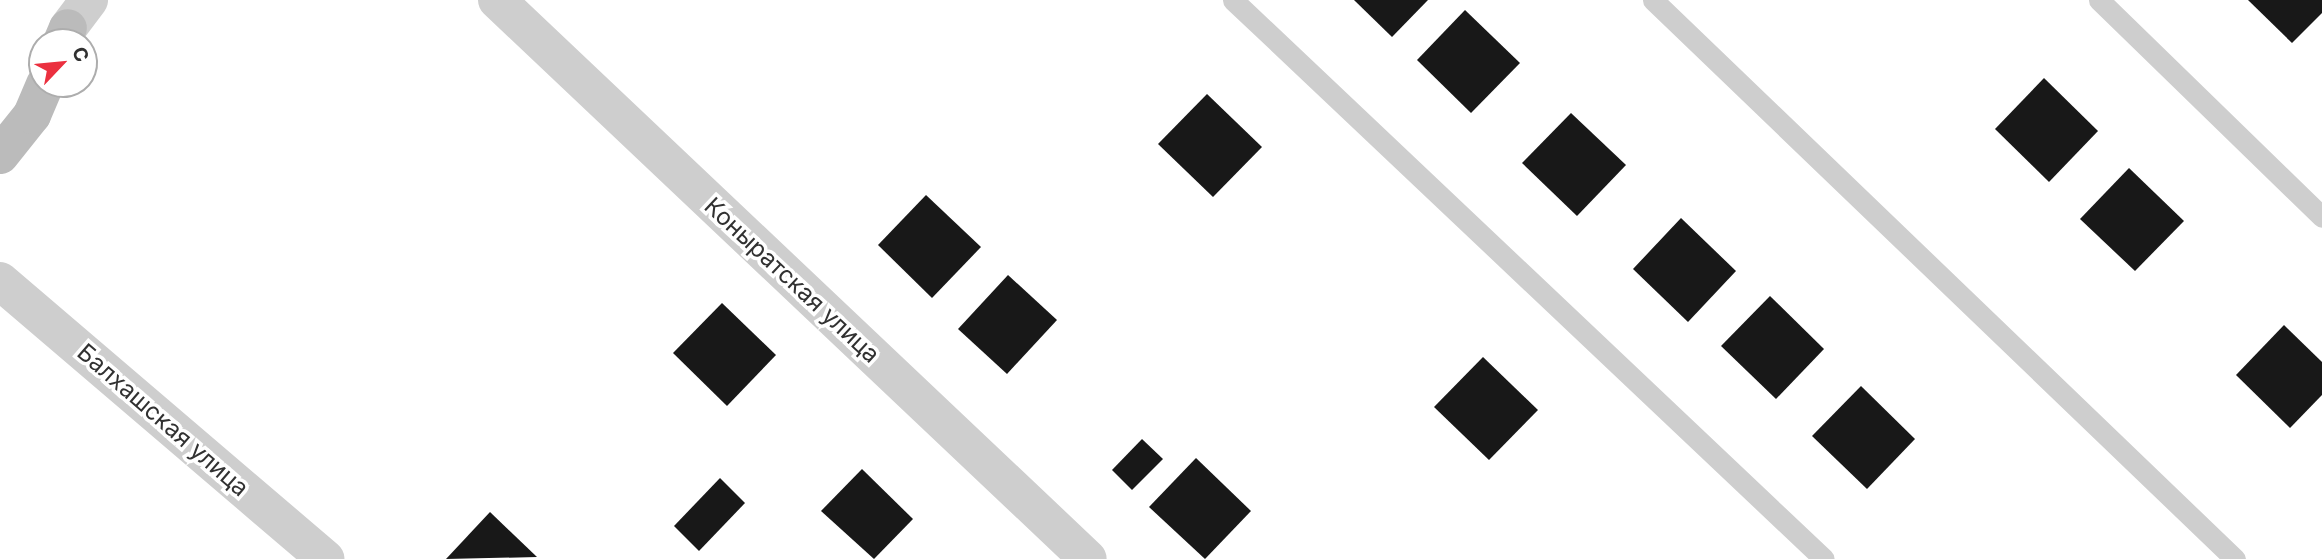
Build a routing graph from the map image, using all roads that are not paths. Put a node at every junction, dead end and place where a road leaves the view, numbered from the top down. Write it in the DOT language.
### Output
graph roads {
  1 [pos="497,0"];
  2 [pos="1233,0"];
  3 [pos="1653,0"];
  4 [pos="2099,0"];
  5 [pos="39,98"];
  6 [pos="0,155"];
  7 [pos="2322,217"];
  8 [pos="0,281"];
  9 [pos="326,559"];
  10 [pos="1088,559"];
  11 [pos="1824,559"];
  12 [pos="2235,559"];
  1 -- 10 [label="street, Коныратская улица"];
  2 -- 11 [label="lane"];
  3 -- 12 [label="lane"];
  4 -- 7 [label="lane"];
  5 -- 6 [label="street"];
  8 -- 9 [label="street, Балхашская улица"];
}
